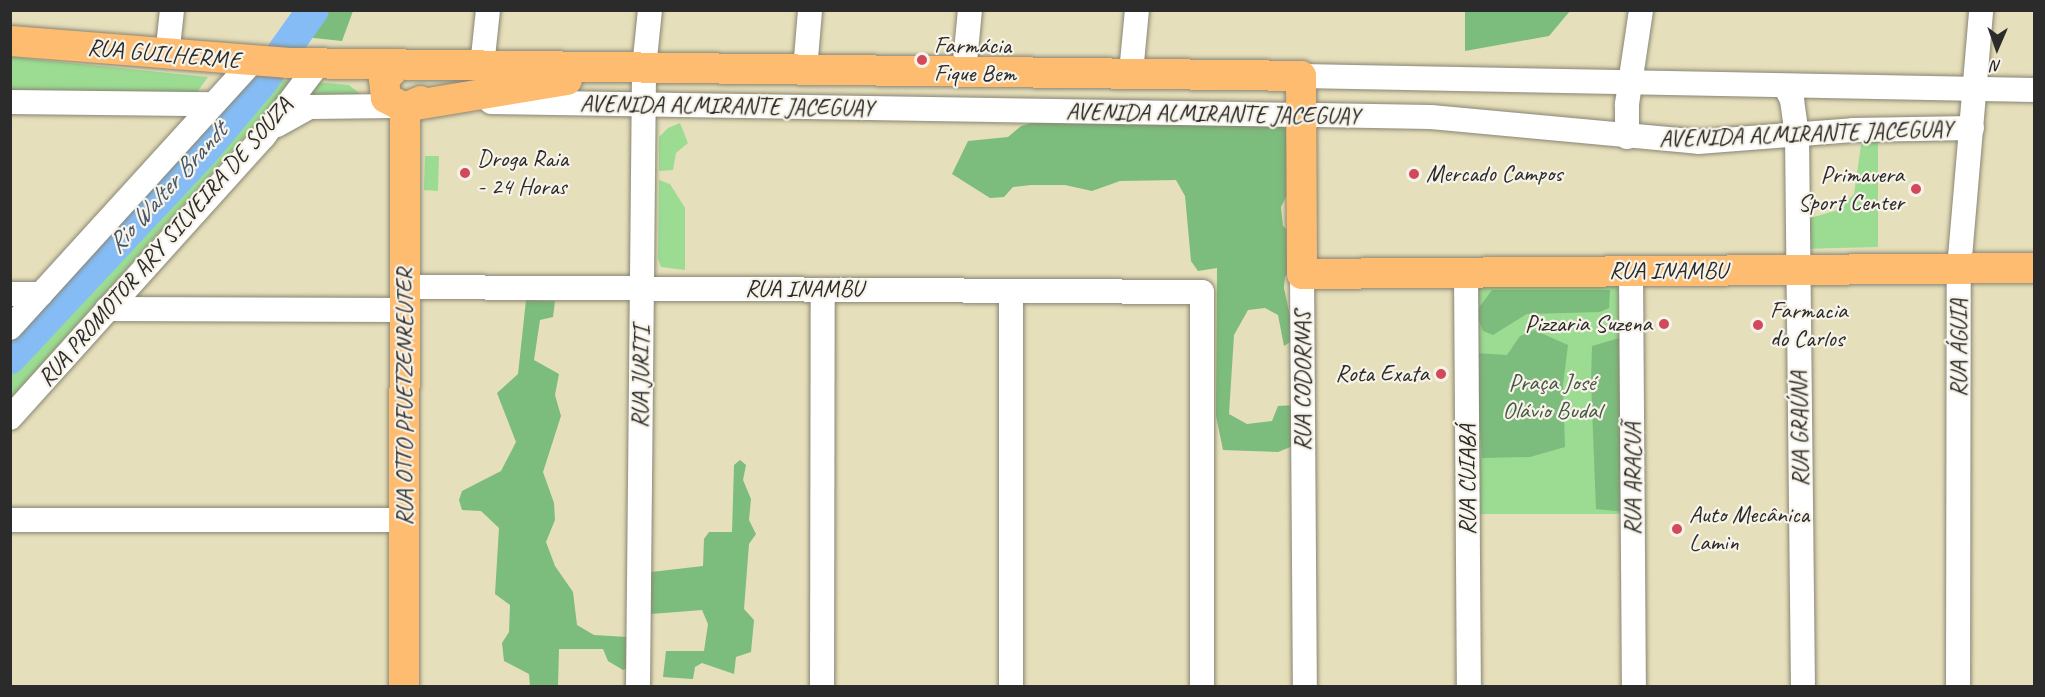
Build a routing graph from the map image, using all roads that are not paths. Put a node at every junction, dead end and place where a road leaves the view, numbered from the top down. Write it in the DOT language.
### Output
graph roads {
  1 [pos="172,10"];
  2 [pos="488,10"];
  3 [pos="650,10"];
  4 [pos="810,10"];
  5 [pos="970,10"];
  6 [pos="1137,10"];
  7 [pos="1641,10"];
  8 [pos="1981,10"];
  9 [pos="10,41"];
  10 [pos="166,56"];
  11 [pos="267,62"];
  12 [pos="318,64"];
  13 [pos="404,65"];
  14 [pos="482,66"];
  15 [pos="644,68"];
  16 [pos="805,70"];
  17 [pos="964,72"];
  18 [pos="1131,73"];
  19 [pos="1301,76"];
  20 [pos="1631,82"];
  21 [pos="1785,86"];
  22 [pos="1975,89"];
  23 [pos="2034,90"];
  24 [pos="453,101"];
  25 [pos="10,102"];
  26 [pos="213,104"];
  27 [pos="400,104"];
  28 [pos="644,104"];
  29 [pos="1301,115"];
  30 [pos="1972,128"];
  31 [pos="1797,135"];
  32 [pos="264,136"];
  33 [pos="1627,137"];
  34 [pos="2034,268"];
  35 [pos="1959,269"];
  36 [pos="1798,270"];
  37 [pos="1631,271"];
  38 [pos="1466,273"];
  39 [pos="1302,274"];
  40 [pos="642,288"];
  41 [pos="823,290"];
  42 [pos="1011,291"];
  43 [pos="10,294"];
  44 [pos="41,294"];
  45 [pos="405,298"];
  46 [pos="107,309"];
  47 [pos="10,328"];
  48 [pos="10,418"];
  49 [pos="10,520"];
  50 [pos="405,520"];
  51 [pos="404,687"];
  52 [pos="638,687"];
  53 [pos="822,687"];
  54 [pos="1011,687"];
  55 [pos="1202,687"];
  56 [pos="1305,687"];
  57 [pos="1469,687"];
  58 [pos="1634,687"];
  59 [pos="1803,687"];
  60 [pos="1958,687"];
  1 -- 10 [label="street"];
  2 -- 14 [label="street"];
  3 -- 15 [label="street, RUA JURITI"];
  4 -- 16 [label="street"];
  5 -- 17 [label="street"];
  6 -- 18 [label="street"];
  7 -- 20 [label="street"];
  8 -- 22 [label="street, RUA ÁGUIA"];
  9 -- 10 [label="main road, RUA GUILHERME"];
  10 -- 11 [label="main road, RUA GUILHERME"];
  11 -- 12 [label="main road, RUA GUILHERME"];
  11 -- 26 [label="street"];
  12 -- 13 [label="main road, RUA GUILHERME"];
  12 -- 27 [label="main road, RUA GUILHERME"];
  12 -- 32 [label="street, RUA PROMOTOR ARY SILVEIRA DE SOUZA"];
  13 -- 14 [label="main road, AVENIDA ALMIRANTE JACEGUAY"];
  13 -- 27 [label="main road"];
  13 -- 27 [label="main road"];
  14 -- 15 [label="main road, AVENIDA ALMIRANTE JACEGUAY"];
  15 -- 16 [label="main road, AVENIDA ALMIRANTE JACEGUAY"];
  15 -- 24 [label="main road, AVENIDA ALMIRANTE JACEGUAY"];
  15 -- 28 [label="street, RUA JURITI"];
  16 -- 17 [label="main road, AVENIDA ALMIRANTE JACEGUAY"];
  17 -- 18 [label="main road, AVENIDA ALMIRANTE JACEGUAY"];
  18 -- 19 [label="main road, AVENIDA ALMIRANTE JACEGUAY"];
  19 -- 20 [label="street, AVENIDA ALMIRANTE JACEGUAY"];
  19 -- 29 [label="main road, RUA CODORNAS"];
  20 -- 21 [label="street, AVENIDA ALMIRANTE JACEGUAY"];
  20 -- 33 [label="street"];
  21 -- 22 [label="street, AVENIDA ALMIRANTE JACEGUAY"];
  21 -- 31 [label="street, RUA GRAÚNA"];
  22 -- 23 [label="street, AVENIDA ALMIRANTE JACEGUAY"];
  22 -- 30 [label="street, RUA ÁGUIA"];
  24 -- 27 [label="main road, AVENIDA ALMIRANTE JACEGUAY"];
  24 -- 28 [label="street, AVENIDA ALMIRANTE JACEGUAY"];
  25 -- 26 [label="street"];
  26 -- 44 [label="street"];
  27 -- 32 [label="street, AVENIDA ALMIRANTE JACEGUAY"];
  27 -- 45 [label="main road, RUA OTTO PFUETZENREUTER"];
  28 -- 29 [label="street, AVENIDA ALMIRANTE JACEGUAY"];
  28 -- 40 [label="street, RUA JURITI"];
  29 -- 33 [label="street, AVENIDA ALMIRANTE JACEGUAY"];
  29 -- 39 [label="main road, RUA CODORNAS"];
  30 -- 31 [label="street, AVENIDA ALMIRANTE JACEGUAY"];
  30 -- 35 [label="street, RUA ÁGUIA"];
  31 -- 33 [label="street, AVENIDA ALMIRANTE JACEGUAY"];
  31 -- 36 [label="street, RUA GRAÚNA"];
  32 -- 46 [label="street, RUA PROMOTOR ARY SILVEIRA DE SOUZA"];
  34 -- 35 [label="main road, RUA INAMBU"];
  35 -- 36 [label="main road, RUA INAMBU"];
  35 -- 60 [label="street, RUA ÁGUIA"];
  36 -- 37 [label="main road, RUA INAMBU"];
  36 -- 59 [label="street, RUA GRAÚNA"];
  37 -- 38 [label="main road, RUA INAMBU"];
  37 -- 58 [label="street, RUA ARACUÃ"];
  38 -- 39 [label="main road, RUA INAMBU"];
  38 -- 57 [label="street, RUA CUIABÁ"];
  39 -- 56 [label="street, RUA CODORNAS"];
  40 -- 41 [label="street, RUA INAMBU"];
  40 -- 45 [label="street, RUA INAMBU"];
  40 -- 52 [label="street, RUA JURITI"];
  41 -- 42 [label="street, RUA INAMBU"];
  41 -- 53 [label="street"];
  42 -- 54 [label="street"];
  42 -- 55 [label="street, RUA INAMBU"];
  43 -- 44 [label="street"];
  44 -- 47 [label="street"];
  45 -- 46 [label="street, RUA INAMBU"];
  45 -- 50 [label="main road, RUA OTTO PFUETZENREUTER"];
  46 -- 48 [label="street, RUA PROMOTOR ARY SILVEIRA DE SOUZA"];
  49 -- 50 [label="street"];
  50 -- 51 [label="main road, RUA OTTO PFUETZENREUTER"];
}
